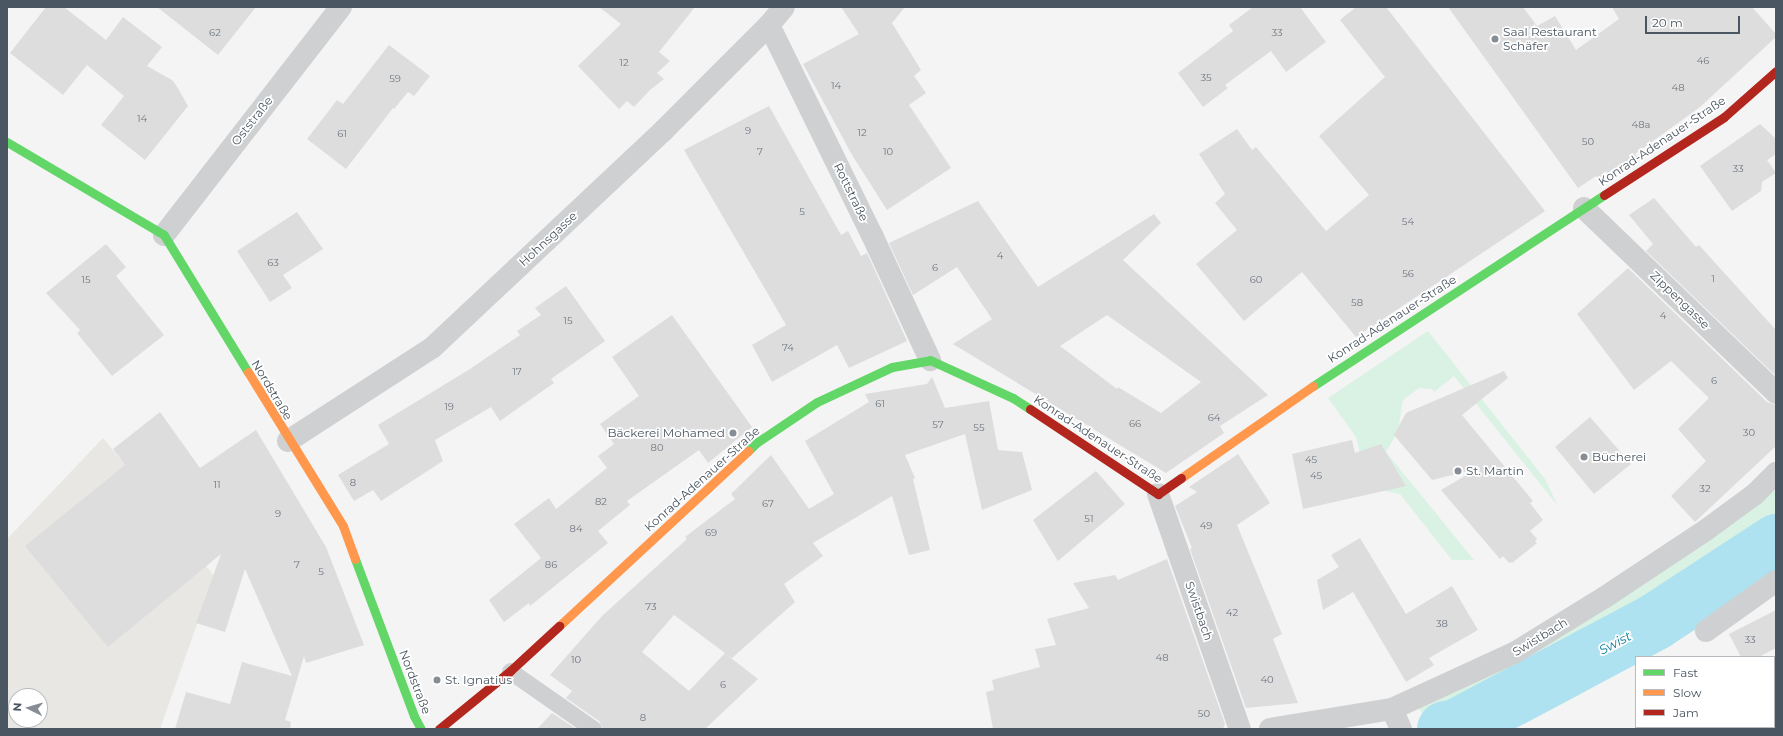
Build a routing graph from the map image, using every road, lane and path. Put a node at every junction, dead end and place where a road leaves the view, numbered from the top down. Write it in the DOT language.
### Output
graph roads {
  1 [pos="341,7"];
  2 [pos="784,7"];
  3 [pos="769,25"];
  4 [pos="1776,71"];
  5 [pos="7,142"];
  6 [pos="1584,208"];
  7 [pos="164,235"];
  8 [pos="930,360"];
  9 [pos="1776,393"];
  10 [pos="288,441"];
  11 [pos="1776,473"];
  12 [pos="1158,494"];
  13 [pos="1776,581"];
  14 [pos="1706,631"];
  15 [pos="510,671"];
  16 [pos="1397,719"];
  17 [pos="421,729"];
  18 [pos="439,729"];
  19 [pos="593,729"];
  20 [pos="1240,729"];
  21 [pos="1270,729"];
  1 -- 7 [label="street, Oststraße"];
  2 -- 3 [label="street, Hohnsgasse"];
  3 -- 8 [label="street, Rottstraße"];
  3 -- 10 [label="street, Hohnsgasse"];
  4 -- 6 [label="main road, Konrad-Adenauer-Straße"];
  5 -- 7 [label="main road, Nordstraße"];
  6 -- 9 [label="street, Zippengasse"];
  6 -- 12 [label="main road, Konrad-Adenauer-Straße"];
  7 -- 10 [label="main road, Nordstraße"];
  8 -- 12 [label="main road, Konrad-Adenauer-Straße"];
  8 -- 15 [label="main road, Konrad-Adenauer-Straße"];
  10 -- 17 [label="main road, Nordstraße"];
  11 -- 16 [label="street, Swistbach"];
  12 -- 20 [label="street, Swistbach"];
  13 -- 14 [label="street"];
  15 -- 18 [label="main road, Konrad-Adenauer-Straße"];
  15 -- 19 [label="lane"];
  16 -- 21 [label="street, Swistbach"];
}
